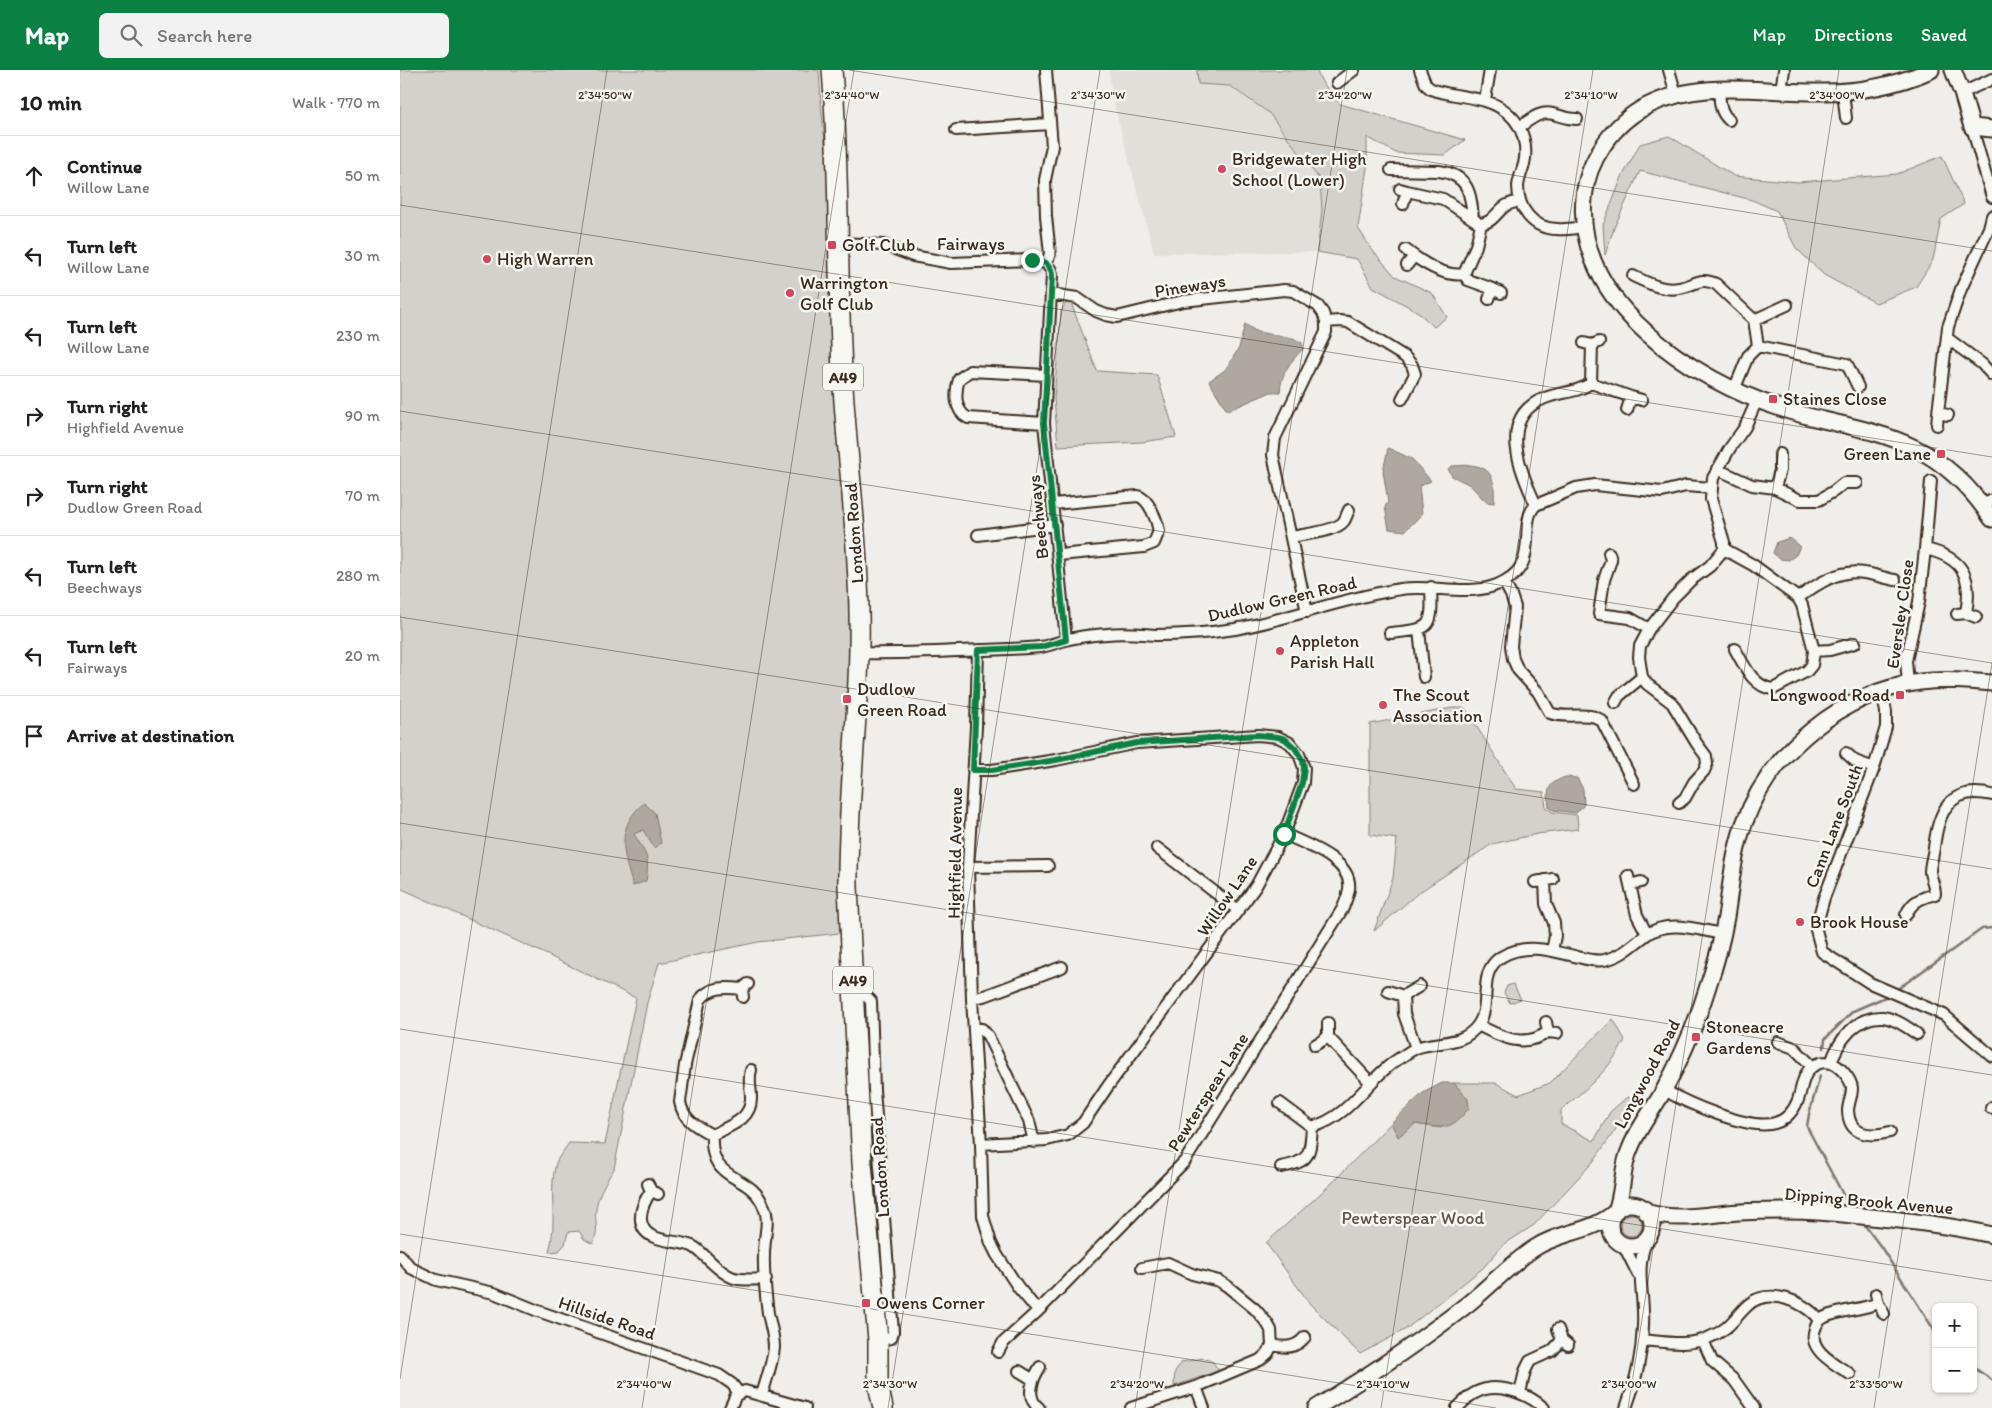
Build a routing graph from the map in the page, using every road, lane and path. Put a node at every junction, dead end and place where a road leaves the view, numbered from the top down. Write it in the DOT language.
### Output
graph roads {
  1 [pos="832,70"];
  2 [pos="1046,70"];
  3 [pos="1354,70"];
  4 [pos="1420,70"];
  5 [pos="1490,70"];
  6 [pos="1669,70"];
  7 [pos="1784,70"];
  8 [pos="1931,70"];
  9 [pos="1953,70"];
  10 [pos="1992,79"];
  11 [pos="1337,83"];
  12 [pos="1719,88"];
  13 [pos="1781,91"];
  14 [pos="1843,92"];
  15 [pos="1962,93"];
  16 [pos="1676,94"];
  17 [pos="1485,100"];
  18 [pos="1577,119"];
  19 [pos="1846,120"];
  20 [pos="1732,121"];
  21 [pos="1050,124"];
  22 [pos="1519,127"];
  23 [pos="1972,127"];
  24 [pos="956,130"];
  25 [pos="1992,130"];
  26 [pos="1978,146"];
  27 [pos="1391,170"];
  28 [pos="1992,197"];
  29 [pos="1519,201"];
  30 [pos="1403,204"];
  31 [pos="1992,216"];
  32 [pos="1477,221"];
  33 [pos="1583,227"];
  34 [pos="839,243"];
  35 [pos="1046,263"];
  36 [pos="1407,265"];
  37 [pos="1464,274"];
  38 [pos="1633,276"];
  39 [pos="1051,294"];
  40 [pos="1489,300"];
  41 [pos="1789,302"];
  42 [pos="1754,320"];
  43 [pos="1326,322"];
  44 [pos="1947,338"];
  45 [pos="1591,343"];
  46 [pos="1758,346"];
  47 [pos="1046,375"];
  48 [pos="1992,375"];
  49 [pos="1591,383"];
  50 [pos="1858,387"];
  51 [pos="1734,390"];
  52 [pos="1631,397"];
  53 [pos="1402,399"];
  54 [pos="1642,400"];
  55 [pos="1757,400"];
  56 [pos="1627,410"];
  57 [pos="1044,423"];
  58 [pos="1936,425"];
  59 [pos="1780,454"];
  60 [pos="1717,469"];
  61 [pos="1931,481"];
  62 [pos="1857,483"];
  63 [pos="1712,488"];
  64 [pos="1775,488"];
  65 [pos="1987,503"];
  66 [pos="1053,504"];
  67 [pos="1536,505"];
  68 [pos="1349,510"];
  69 [pos="1992,519"];
  70 [pos="1055,525"];
  71 [pos="978,535"];
  72 [pos="1291,537"];
  73 [pos="1724,549"];
  74 [pos="1925,549"];
  75 [pos="1609,553"];
  76 [pos="1058,555"];
  77 [pos="1895,580"];
  78 [pos="1504,582"];
  79 [pos="1431,587"];
  80 [pos="1798,598"];
  81 [pos="1307,612"];
  82 [pos="1966,615"];
  83 [pos="1649,629"];
  84 [pos="1419,630"];
  85 [pos="1390,633"];
  86 [pos="1066,640"];
  87 [pos="1854,643"];
  88 [pos="1735,649"];
  89 [pos="978,650"];
  90 [pos="1814,651"];
  91 [pos="859,653"];
  92 [pos="1424,677"];
  93 [pos="1642,677"];
  94 [pos="1992,683"];
  95 [pos="1908,684"];
  96 [pos="1882,692"];
  97 [pos="1615,703"];
  98 [pos="1846,753"];
  99 [pos="1874,768"];
  100 [pos="973,770"];
  101 [pos="1634,784"];
  102 [pos="1992,795"];
  103 [pos="1679,803"];
  104 [pos="1284,834"];
  105 [pos="1156,848"];
  106 [pos="1048,865"];
  107 [pos="968,867"];
  108 [pos="1545,880"];
  109 [pos="1641,882"];
  110 [pos="1238,910"];
  111 [pos="1906,915"];
  112 [pos="1648,934"];
  113 [pos="1723,934"];
  114 [pos="1552,950"];
  115 [pos="1062,967"];
  116 [pos="1420,986"];
  117 [pos="744,990"];
  118 [pos="1388,992"];
  119 [pos="1403,996"];
  120 [pos="972,999"];
  121 [pos="1328,1023"];
  122 [pos="1478,1025"];
  123 [pos="974,1027"];
  124 [pos="1550,1029"];
  125 [pos="1917,1034"];
  126 [pos="1328,1037"];
  127 [pos="1778,1042"];
  128 [pos="1315,1045"];
  129 [pos="1416,1048"];
  130 [pos="1992,1056"];
  131 [pos="1831,1063"];
  132 [pos="1812,1066"];
  133 [pos="752,1068"];
  134 [pos="1371,1083"];
  135 [pos="1664,1090"];
  136 [pos="1280,1103"];
  137 [pos="1312,1127"];
  138 [pos="1890,1132"];
  139 [pos="712,1135"];
  140 [pos="1034,1142"];
  141 [pos="981,1144"];
  142 [pos="1281,1167"];
  143 [pos="1624,1175"];
  144 [pos="652,1190"];
  145 [pos="1644,1210"];
  146 [pos="1614,1213"];
  147 [pos="1682,1218"];
  148 [pos="1579,1232"];
  149 [pos="1992,1235"];
  150 [pos="1647,1238"];
  151 [pos="1616,1240"];
  152 [pos="400,1254"];
  153 [pos="1146,1264"];
  154 [pos="1639,1277"];
  155 [pos="766,1279"];
  156 [pos="1038,1311"];
  157 [pos="1884,1314"];
  158 [pos="1820,1320"];
  159 [pos="1558,1329"];
  160 [pos="1305,1337"];
  161 [pos="1642,1340"];
  162 [pos="1703,1340"];
  163 [pos="1272,1345"];
  164 [pos="998,1352"];
  165 [pos="1040,1367"];
  166 [pos="1019,1371"];
  167 [pos="1852,1375"];
  168 [pos="1032,1379"];
  169 [pos="878,1384"];
  170 [pos="1196,1387"];
  171 [pos="739,1393"];
  172 [pos="1520,1393"];
  173 [pos="762,1395"];
  174 [pos="730,1408"];
  175 [pos="805,1408"];
  176 [pos="871,1408"];
  177 [pos="883,1408"];
  178 [pos="1039,1408"];
  179 [pos="1131,1408"];
  180 [pos="1204,1408"];
  181 [pos="1316,1408"];
  182 [pos="1457,1408"];
  183 [pos="1544,1408"];
  184 [pos="1626,1408"];
  185 [pos="1754,1408"];
  1 -- 34 [label="highway, London Road / A49"];
  2 -- 21 [label="street, Beechways"];
  3 -- 11 [label="street"];
  4 -- 17 [label="street"];
  5 -- 17 [label="street"];
  6 -- 16 [label="street"];
  7 -- 13 [label="street"];
  8 -- 14 [label="street"];
  9 -- 15 [label="street"];
  10 -- 15 [label="street"];
  12 -- 13 [label="street"];
  12 -- 16 [label="street"];
  12 -- 20 [label="street"];
  13 -- 14 [label="street"];
  14 -- 19 [label="street"];
  15 -- 23 [label="street"];
  16 -- 33 [label="street"];
  17 -- 22 [label="street"];
  18 -- 22 [label="street"];
  21 -- 24 [label="street"];
  21 -- 35 [label="street, Beechways"];
  22 -- 29 [label="street"];
  23 -- 25 [label="street"];
  23 -- 26 [label="street"];
  25 -- 26 [label="street"];
  26 -- 28 [label="street"];
  27 -- 32 [label="street"];
  29 -- 32 [label="street"];
  29 -- 33 [label="street"];
  30 -- 32 [label="street"];
  31 -- 44 [label="street"];
  32 -- 37 [label="street"];
  33 -- 51 [label="street"];
  34 -- 35 [label="street, Fairways"];
  34 -- 91 [label="highway, London Road / A49"];
  35 -- 39 [label="street, Beechways"];
  36 -- 37 [label="street"];
  37 -- 40 [label="street"];
  38 -- 42 [label="street"];
  39 -- 43 [label="street, Pineways"];
  39 -- 47 [label="street, Beechways"];
  41 -- 42 [label="street"];
  42 -- 46 [label="street"];
  43 -- 53 [label="street"];
  43 -- 72 [label="street"];
  44 -- 48 [label="street"];
  44 -- 58 [label="street"];
  45 -- 49 [label="street"];
  46 -- 50 [label="street"];
  46 -- 51 [label="street"];
  47 -- 57 [label="street, Beechways"];
  47 -- 57 [label="street"];
  49 -- 52 [label="street"];
  49 -- 67 [label="street"];
  51 -- 55 [label="street"];
  52 -- 54 [label="street"];
  52 -- 56 [label="street"];
  55 -- 60 [label="street"];
  55 -- 65 [label="street"];
  57 -- 66 [label="street, Beechways"];
  59 -- 64 [label="street"];
  60 -- 63 [label="street"];
  60 -- 64 [label="street"];
  61 -- 74 [label="street, Eversley Close"];
  62 -- 64 [label="street"];
  63 -- 67 [label="street"];
  63 -- 73 [label="street"];
  65 -- 69 [label="street"];
  66 -- 70 [label="street, Beechways"];
  66 -- 76 [label="street"];
  67 -- 78 [label="street, Dudlow Green Road"];
  68 -- 72 [label="street"];
  70 -- 71 [label="street"];
  70 -- 76 [label="street, Beechways"];
  72 -- 81 [label="street"];
  73 -- 80 [label="street"];
  73 -- 83 [label="street"];
  74 -- 82 [label="street, Eversley Close"];
  74 -- 95 [label="street, Eversley Close"];
  75 -- 83 [label="street"];
  76 -- 86 [label="street, Beechways"];
  77 -- 80 [label="street"];
  78 -- 79 [label="street, Dudlow Green Road"];
  78 -- 101 [label="street"];
  79 -- 81 [label="street, Dudlow Green Road"];
  79 -- 84 [label="street"];
  80 -- 90 [label="street"];
  81 -- 86 [label="street, Dudlow Green Road"];
  83 -- 93 [label="street"];
  84 -- 85 [label="street"];
  84 -- 92 [label="street"];
  86 -- 89 [label="street, Dudlow Green Road"];
  87 -- 90 [label="street"];
  88 -- 90 [label="street"];
  89 -- 91 [label="street, Dudlow Green Road"];
  89 -- 100 [label="street, Highfield Avenue"];
  91 -- 169 [label="highway, London Road / A49"];
  93 -- 97 [label="street"];
  93 -- 103 [label="street"];
  94 -- 95 [label="street, Longwood Road"];
  95 -- 96 [label="street, Longwood Road"];
  96 -- 99 [label="street, Cann Lane South"];
  96 -- 113 [label="street, Longwood Road"];
  98 -- 99 [label="street"];
  99 -- 130 [label="street, Cann Lane South"];
  100 -- 104 [label="street, Willow Lane"];
  100 -- 107 [label="street, Highfield Avenue"];
  102 -- 111 [label="street"];
  104 -- 110 [label="street, Willow Lane"];
  104 -- 156 [label="street, Pewterspear Lane"];
  105 -- 110 [label="street"];
  106 -- 107 [label="street"];
  107 -- 120 [label="street, Highfield Avenue"];
  108 -- 114 [label="street"];
  109 -- 112 [label="street"];
  110 -- 140 [label="street, Willow Lane"];
  112 -- 113 [label="street"];
  112 -- 114 [label="street"];
  113 -- 135 [label="street, Longwood Road"];
  114 -- 122 [label="street"];
  115 -- 120 [label="street"];
  116 -- 119 [label="street"];
  117 -- 139 [label="street"];
  118 -- 119 [label="street"];
  119 -- 129 [label="street"];
  120 -- 123 [label="street, Highfield Avenue"];
  121 -- 126 [label="street"];
  122 -- 124 [label="street"];
  122 -- 129 [label="street"];
  123 -- 140 [label="street"];
  123 -- 141 [label="street, Highfield Avenue"];
  125 -- 131 [label="street"];
  126 -- 128 [label="street"];
  126 -- 134 [label="street"];
  127 -- 132 [label="street"];
  129 -- 134 [label="street"];
  131 -- 132 [label="street"];
  131 -- 138 [label="street"];
  132 -- 135 [label="street"];
  133 -- 139 [label="street"];
  134 -- 137 [label="street"];
  135 -- 143 [label="street, Longwood Road"];
  136 -- 137 [label="street"];
  137 -- 142 [label="street"];
  139 -- 155 [label="street"];
  140 -- 141 [label="street"];
  141 -- 156 [label="street, Highfield Avenue"];
  143 -- 145 [label="street"];
  143 -- 146 [label="street, Longwood Road"];
  144 -- 155 [label="street"];
  145 -- 146 [label="street"];
  145 -- 147 [label="street, Dipping Brook Avenue"];
  145 -- 150 [label="street"];
  146 -- 148 [label="street"];
  146 -- 151 [label="street"];
  147 -- 149 [label="street, Dipping Brook Avenue"];
  147 -- 150 [label="street, Dipping Brook Avenue"];
  148 -- 151 [label="street"];
  148 -- 181 [label="street"];
  150 -- 151 [label="street"];
  150 -- 154 [label="street"];
  151 -- 154 [label="street"];
  152 -- 171 [label="street, Hillside Road"];
  153 -- 163 [label="street"];
  154 -- 161 [label="street"];
  155 -- 173 [label="street"];
  156 -- 164 [label="street, Pewterspear Lane"];
  157 -- 158 [label="street"];
  158 -- 162 [label="street"];
  158 -- 167 [label="street"];
  159 -- 172 [label="street"];
  160 -- 163 [label="street"];
  161 -- 162 [label="street"];
  161 -- 184 [label="street"];
  162 -- 185 [label="street"];
  163 -- 170 [label="street"];
  165 -- 168 [label="street"];
  166 -- 168 [label="street"];
  168 -- 178 [label="street"];
  169 -- 176 [label="highway, London Road / A49"];
  169 -- 177 [label="highway, London Road / A49"];
  170 -- 179 [label="street"];
  170 -- 180 [label="street"];
  171 -- 173 [label="street"];
  171 -- 174 [label="street"];
  172 -- 182 [label="street"];
  172 -- 183 [label="street"];
  173 -- 175 [label="street"];
}
